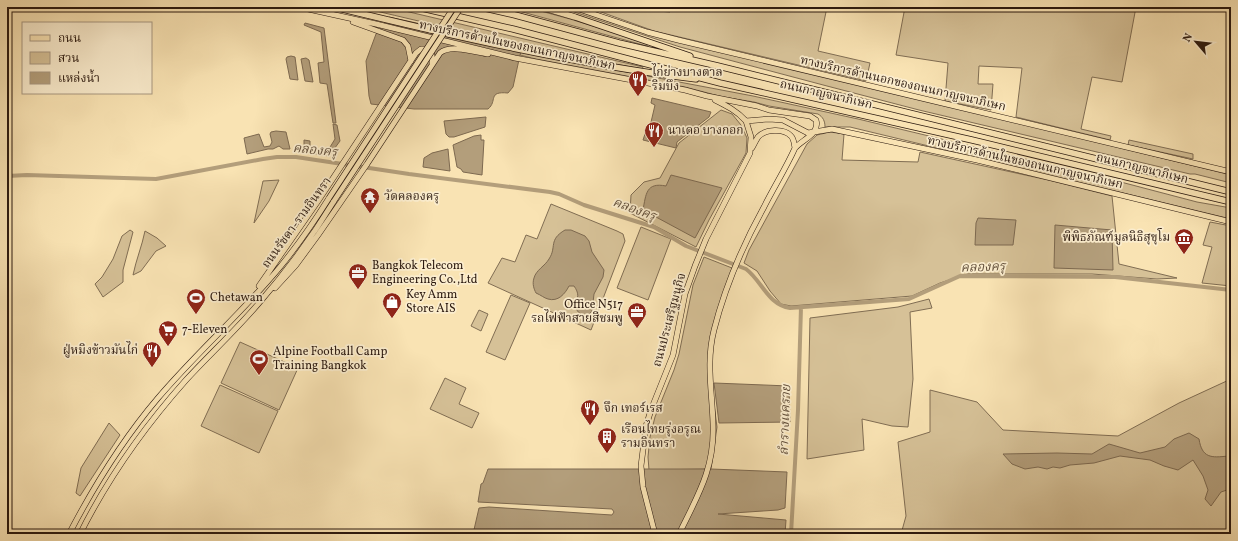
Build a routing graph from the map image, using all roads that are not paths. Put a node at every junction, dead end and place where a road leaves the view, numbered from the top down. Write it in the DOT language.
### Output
graph roads {
  1 [pos="299,7"];
  2 [pos="334,7"];
  3 [pos="417,7"];
  4 [pos="454,7"];
  5 [pos="461,7"];
  6 [pos="480,7"];
  7 [pos="541,7"];
  8 [pos="573,7"];
  9 [pos="375,27"];
  10 [pos="404,31"];
  11 [pos="398,37"];
  12 [pos="450,42"];
  13 [pos="455,49"];
  14 [pos="515,58"];
  15 [pos="411,61"];
  16 [pos="432,65"];
  17 [pos="718,66"];
  18 [pos="720,82"];
  19 [pos="707,96"];
  20 [pos="747,104"];
  21 [pos="741,115"];
  22 [pos="746,121"];
  23 [pos="370,123"];
  24 [pos="389,130"];
  25 [pos="814,132"];
  26 [pos="751,148"];
  27 [pos="795,148"];
  28 [pos="1231,172"];
  29 [pos="1231,192"];
  30 [pos="1231,202"];
  31 [pos="1231,222"];
  32 [pos="251,299"];
  33 [pos="260,303"];
  34 [pos="69,534"];
  35 [pos="80,534"];
  36 [pos="655,534"];
  37 [pos="679,534"];
  1 -- 9 [label="main road"];
  2 -- 18 [label="highway, bridge"];
  3 -- 18 [label="highway, ถนนกาญจนาภิเษก"];
  4 -- 32 [label="main road, ถนนรัชดา-รามอินทรา, bridge"];
  5 -- 33 [label="main road, ถนนรัชดา-รามอินทรา, bridge"];
  6 -- 17 [label="highway, ถนนกาญจนาภิเษก"];
  7 -- 17 [label="highway"];
  8 -- 28 [label="main road, ทางบริการด้านนอกของถนนกาญจนาภิเษก"];
  9 -- 10 [label="main road, ทางบริการด้านในของถนนกาญจนาภิเษก"];
  9 -- 11 [label="main road"];
  10 -- 11 [label="main road"];
  10 -- 12 [label="main road, ทางบริการด้านในของถนนกาญจนาภิเษก, bridge"];
  11 -- 15 [label="main road"];
  12 -- 13 [label="main road"];
  12 -- 14 [label="main road, ทางบริการด้านในของถนนกาญจนาภิเษก"];
  13 -- 14 [label="main road"];
  13 -- 16 [label="main road"];
  14 -- 19 [label="main road, ทางบริการด้านในของถนนกาญจนาภิเษก"];
  15 -- 16 [label="main road, bridge"];
  15 -- 23 [label="main road"];
  16 -- 24 [label="main road"];
  17 -- 29 [label="highway, ถนนกาญจนาภิเษก"];
  18 -- 30 [label="highway, ถนนกาญจนาภิเษก"];
  19 -- 20 [label="main road, ทางบริการด้านในของถนนกาญจนาภิเษก"];
  19 -- 21 [label="main road, ทางบริการด้านในของถนนกาญจนาภิเษก"];
  20 -- 21 [label="main road"];
  20 -- 25 [label="main road, ทางบริการด้านในของถนนกาญจนาภิเษก"];
  21 -- 22 [label="main road, ทางบริการด้านในของถนนกาญจนาภิเษก"];
  22 -- 25 [label="main road, ทางบริการด้านในของถนนกาญจนาภิเษก"];
  22 -- 26 [label="main road, ถนนประเสริฐมนูกิจ"];
  23 -- 24 [label="main road"];
  23 -- 32 [label="main road"];
  24 -- 33 [label="main road"];
  25 -- 27 [label="main road"];
  25 -- 31 [label="main road, ทางบริการด้านในของถนนกาญจนาภิเษก"];
  26 -- 27 [label="main road"];
  26 -- 36 [label="main road, ถนนประเสริฐมนูกิจ"];
  27 -- 37 [label="main road"];
  32 -- 34 [label="main road, ถนนรัชดา-รามอินทรา"];
  33 -- 35 [label="main road, ถนนรัชดา-รามอินทรา"];
}
